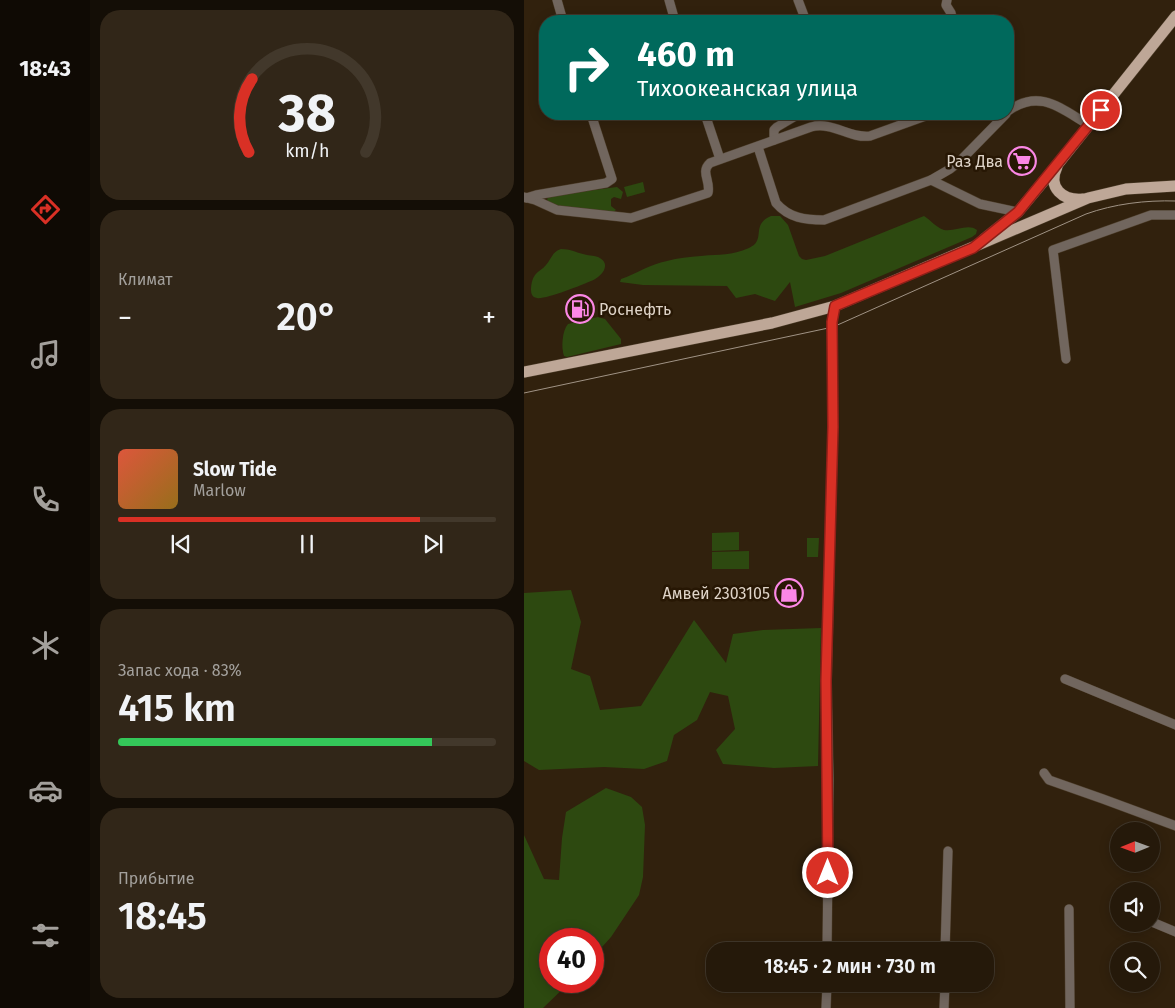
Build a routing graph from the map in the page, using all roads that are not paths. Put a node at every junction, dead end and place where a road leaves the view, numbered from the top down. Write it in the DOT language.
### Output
graph roads {
  1 [pos="557,0"];
  2 [pos="669,0"];
  3 [pos="798,0"];
  4 [pos="944,2"];
  5 [pos="561,15"];
  6 [pos="674,15"];
  7 [pos="804,15"];
  8 [pos="952,15"];
  9 [pos="1175,16"];
  10 [pos="1014,108"];
  11 [pos="593,120"];
  12 [pos="707,120"];
  13 [pos="789,120"];
  14 [pos="915,120"];
  15 [pos="1000,120"];
  16 [pos="1089,125"];
  17 [pos="774,140"];
  18 [pos="758,146"];
  19 [pos="720,159"];
  20 [pos="1058,164"];
  21 [pos="931,180"];
  22 [pos="1175,186"];
  23 [pos="525,198"];
  24 [pos="1088,198"];
  25 [pos="1018,212"];
  26 [pos="1175,215"];
  27 [pos="973,248"];
  28 [pos="835,306"];
  29 [pos="1066,359"];
  30 [pos="524,372"];
  31 [pos="1065,680"];
  32 [pos="1175,725"];
  33 [pos="1044,773"];
  34 [pos="1175,826"];
  35 [pos="948,851"];
  36 [pos="1070,909"];
  37 [pos="1160,925"];
  38 [pos="1175,932"];
  39 [pos="827,942"];
  40 [pos="946,942"];
  41 [pos="827,992"];
  42 [pos="945,992"];
  43 [pos="826,1008"];
  44 [pos="944,1008"];
  45 [pos="1070,1008"];
  1 -- 5 [label="street"];
  2 -- 6 [label="street"];
  3 -- 7 [label="street"];
  4 -- 8 [label="street"];
  9 -- 16 [label="main road"];
  10 -- 16 [label="street"];
  11 -- 23 [label="street"];
  12 -- 19 [label="street"];
  13 -- 17 [label="street"];
  14 -- 17 [label="street"];
  15 -- 21 [label="street"];
  16 -- 20 [label="main road"];
  17 -- 18 [label="street"];
  18 -- 19 [label="street"];
  18 -- 21 [label="street"];
  19 -- 23 [label="street"];
  20 -- 24 [label="main road"];
  20 -- 25 [label="main road"];
  21 -- 25 [label="street"];
  22 -- 24 [label="main road"];
  24 -- 27 [label="main road"];
  25 -- 27 [label="main road"];
  26 -- 29 [label="street"];
  27 -- 28 [label="main road"];
  28 -- 30 [label="main road"];
  28 -- 39 [label="street"];
  31 -- 32 [label="street"];
  33 -- 34 [label="street"];
  35 -- 40 [label="street"];
  36 -- 45 [label="street"];
  37 -- 38 [label="street"];
  41 -- 43 [label="street"];
  42 -- 44 [label="street"];
}
